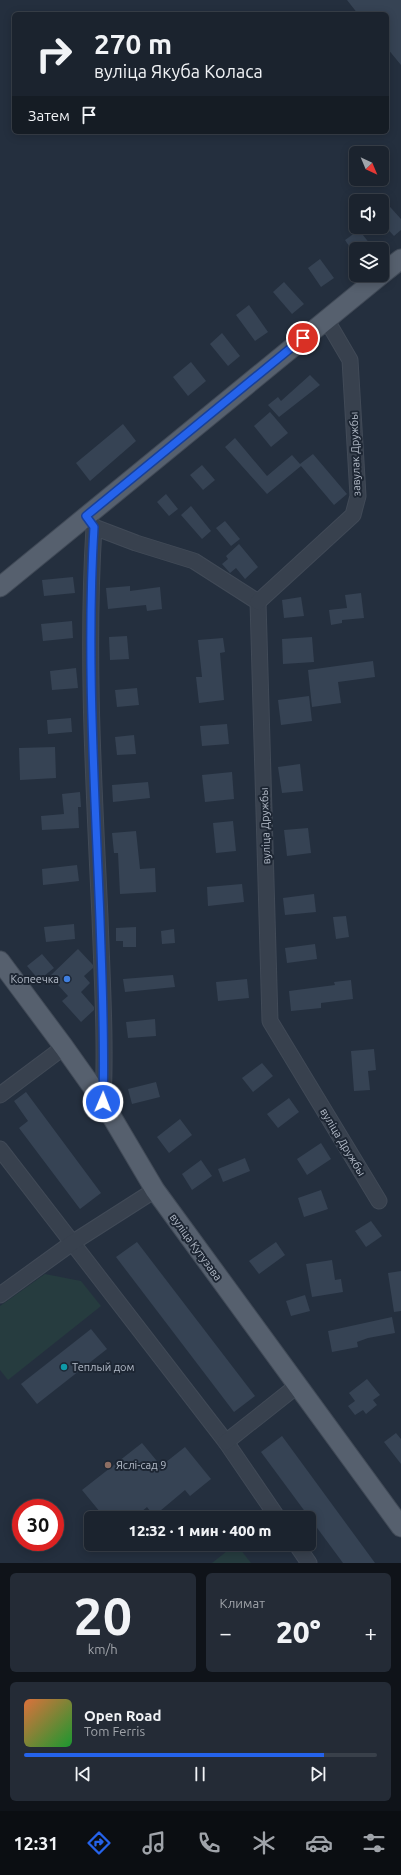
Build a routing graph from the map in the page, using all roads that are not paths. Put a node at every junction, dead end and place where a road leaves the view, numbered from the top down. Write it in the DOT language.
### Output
graph roads {
  1 [pos="401,259"];
  2 [pos="389,269"];
  3 [pos="373,282"];
  4 [pos="326,319"];
  5 [pos="90,521"];
  6 [pos="0,587"];
  7 [pos="258,602"];
  8 [pos="0,961"];
  9 [pos="64,1047"];
  10 [pos="0,1095"];
  11 [pos="103,1102"];
  12 [pos="0,1149"];
  13 [pos="155,1190"];
  14 [pos="379,1201"];
  15 [pos="72,1243"];
  16 [pos="0,1295"];
  17 [pos="298,1385"];
  18 [pos="226,1442"];
  19 [pos="273,1511"];
  20 [pos="401,1527"];
  21 [pos="301,1551"];
  22 [pos="309,1563"];
  1 -- 2 [label="main road"];
  3 -- 4 [label="main road"];
  4 -- 5 [label="main road"];
  4 -- 7 [label="street, завулак Дружбы"];
  5 -- 6 [label="main road"];
  5 -- 7 [label="street"];
  5 -- 11 [label="street"];
  7 -- 14 [label="street, вуліца Дружбы"];
  8 -- 9 [label="main road, вуліца Кутузава"];
  9 -- 10 [label="street"];
  9 -- 11 [label="main road, вуліца Кутузава"];
  11 -- 13 [label="main road, вуліца Кутузава"];
  12 -- 15 [label="street"];
  13 -- 15 [label="street"];
  13 -- 17 [label="main road, вуліца Кутузава"];
  15 -- 16 [label="street"];
  15 -- 18 [label="street"];
  17 -- 18 [label="street"];
  17 -- 20 [label="main road, вуліца Кутузава"];
  18 -- 19 [label="street"];
  21 -- 22 [label="street"];
}
